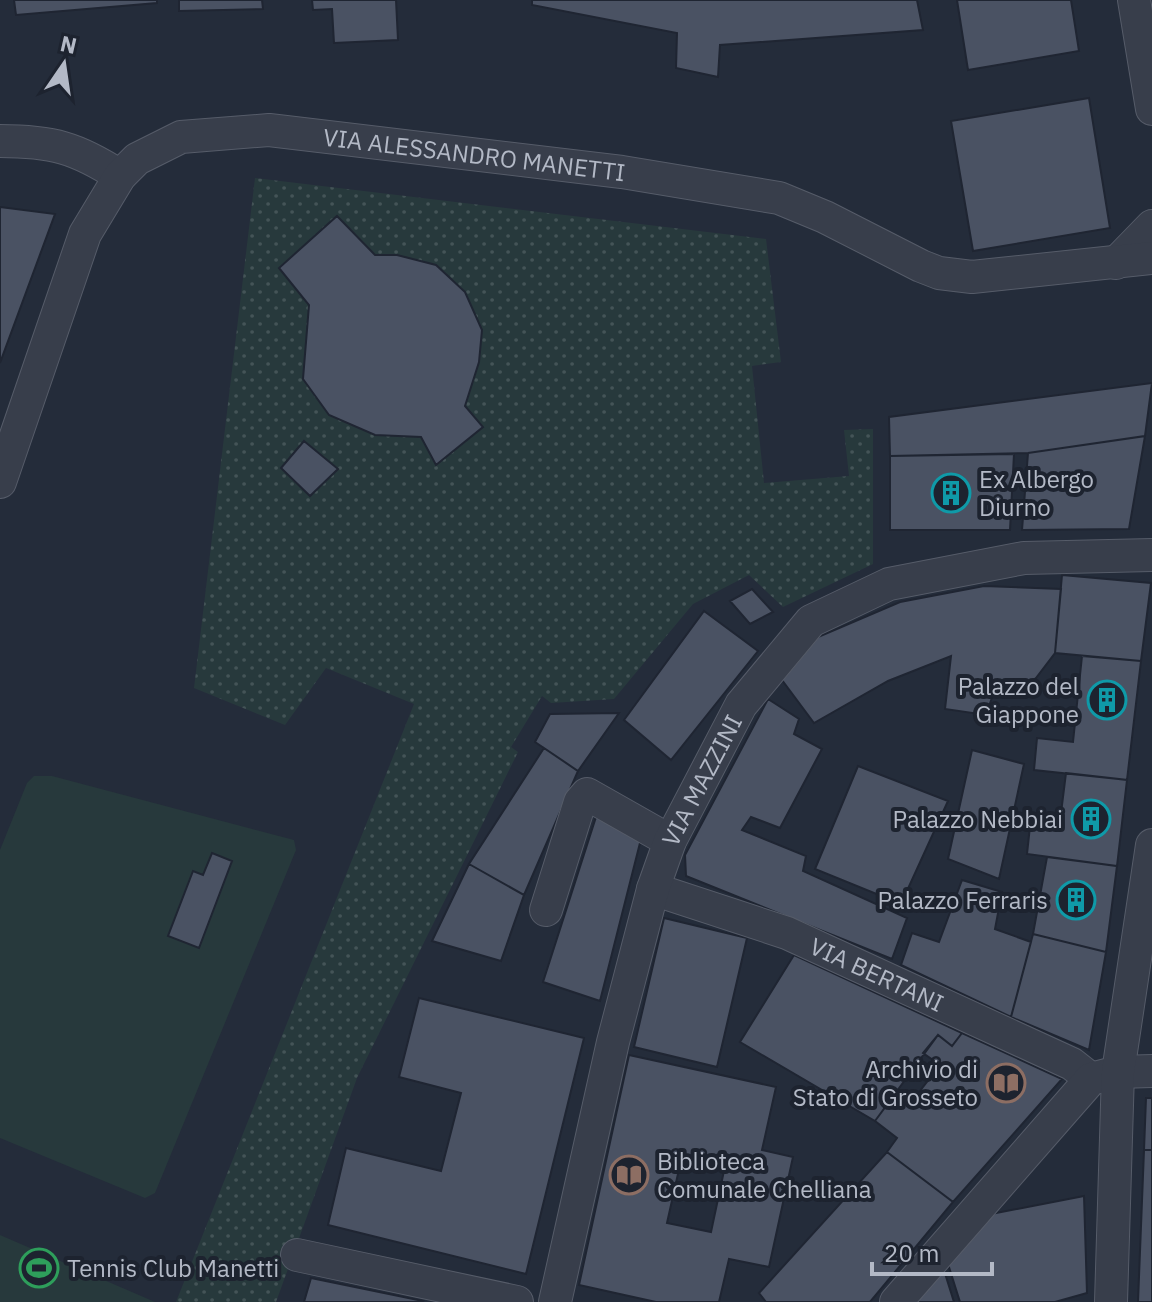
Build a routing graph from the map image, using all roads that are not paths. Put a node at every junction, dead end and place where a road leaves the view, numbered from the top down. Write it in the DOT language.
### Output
graph roads {
  1 [pos="1134,0"];
  2 [pos="1152,109"];
  3 [pos="0,141"];
  4 [pos="120,176"];
  5 [pos="1152,226"];
  6 [pos="1152,258"];
  7 [pos="1116,263"];
  8 [pos="0,482"];
  9 [pos="1152,555"];
  10 [pos="670,841"];
  11 [pos="1152,845"];
  12 [pos="653,889"];
  13 [pos="546,910"];
  14 [pos="1152,1071"];
  15 [pos="1105,1075"];
  16 [pos="297,1255"];
  17 [pos="517,1302"];
  18 [pos="555,1302"];
  19 [pos="896,1302"];
  20 [pos="1111,1302"];
  1 -- 2 [label="street"];
  3 -- 4 [label="street"];
  4 -- 7 [label="street, VIA ALESSANDRO MANETTI"];
  4 -- 8 [label="street, VIA ALESSANDRO MANETTI"];
  5 -- 7 [label="street"];
  6 -- 7 [label="street, VIA ALESSANDRO MANETTI"];
  9 -- 10 [label="street, VIA MAZZINI"];
  10 -- 12 [label="street, VIA MAZZINI"];
  10 -- 13 [label="street"];
  11 -- 15 [label="street"];
  12 -- 15 [label="street, VIA BERTANI"];
  12 -- 18 [label="street, VIA MAZZINI"];
  14 -- 15 [label="street"];
  15 -- 19 [label="street"];
  15 -- 20 [label="street"];
  16 -- 17 [label="street"];
}
